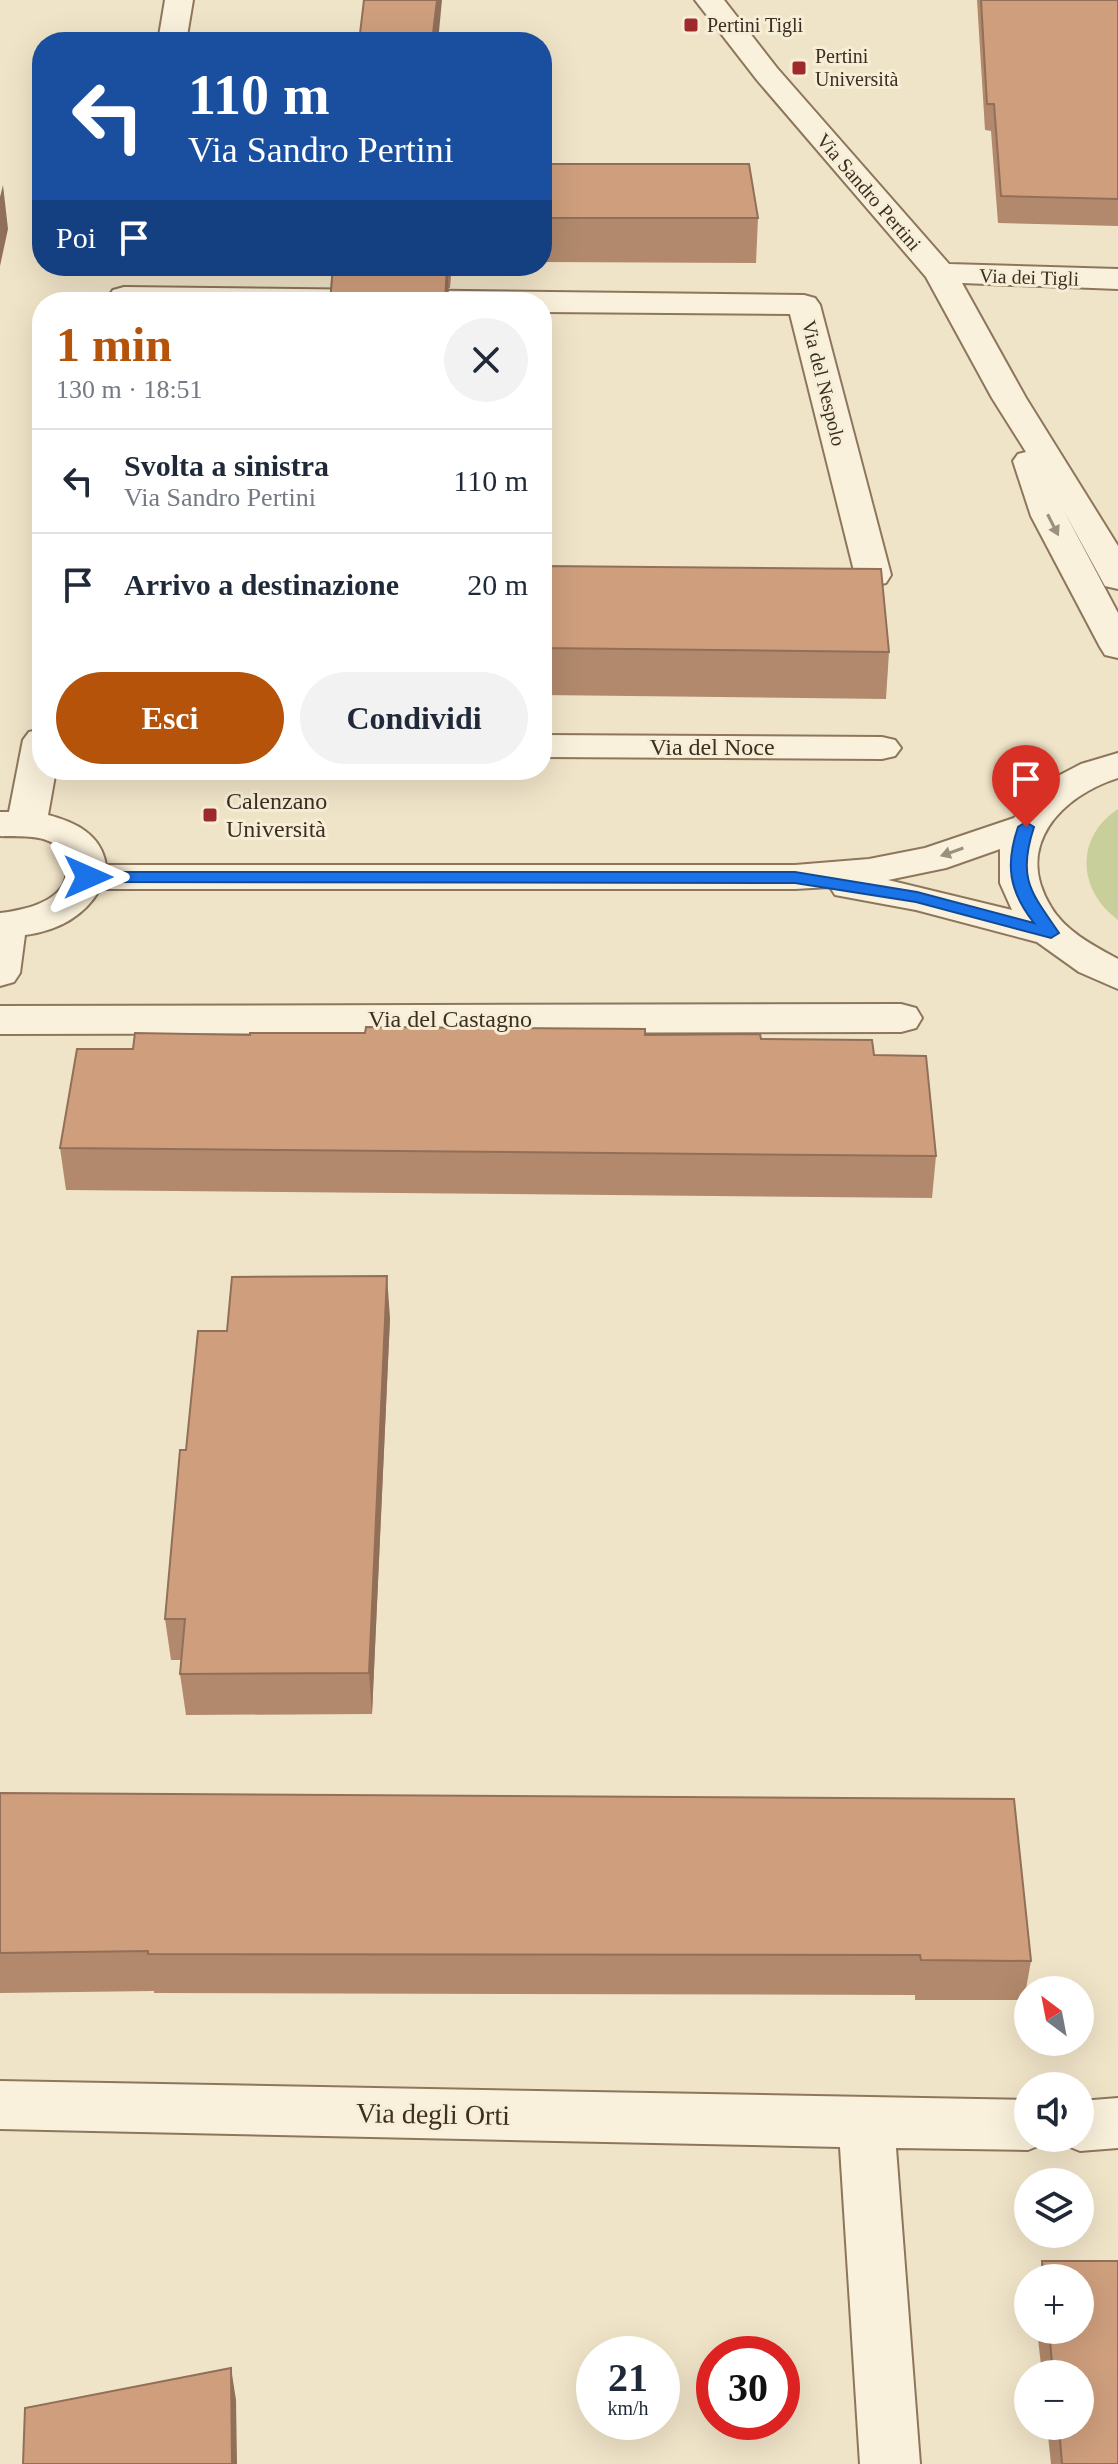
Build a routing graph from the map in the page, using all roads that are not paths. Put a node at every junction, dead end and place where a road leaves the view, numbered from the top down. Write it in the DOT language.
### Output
graph roads {
  1 [pos="179,0"];
  2 [pos="709,0"];
  3 [pos="174,32"];
  4 [pos="940,273"];
  5 [pos="1118,279"];
  6 [pos="126,288"];
  7 [pos="242,292"];
  8 [pos="552,302"];
  9 [pos="1009,398"];
  10 [pos="873,575"];
  11 [pos="1118,578"];
  12 [pos="1118,647"];
  13 [pos="552,746"];
  14 [pos="882,748"];
  15 [pos="1111,760"];
  16 [pos="32,771"];
  17 [pos="13,823"];
  18 [pos="1026,827"];
  19 [pos="88,877"];
  20 [pos="795,877"];
  21 [pos="3,926"];
  22 [pos="1051,933"];
  23 [pos="0,973"];
  24 [pos="1118,976"];
  25 [pos="901,1018"];
  26 [pos="0,1020"];
  27 [pos="0,2105"];
  28 [pos="866,2123"];
  29 [pos="1118,2123"];
  30 [pos="1014,2125"];
  31 [pos="1094,2126"];
  32 [pos="890,2464"];
  1 -- 3 [label="street"];
  2 -- 4 [label="street, Via Sandro Pertini"];
  4 -- 5 [label="street, Via dei Tigli"];
  4 -- 9 [label="street, Via Sandro Pertini"];
  6 -- 7 [label="street"];
  8 -- 10 [label="street, Via del Nespolo"];
  9 -- 11 [label="street, Via Sandro Pertini"];
  9 -- 12 [label="street, Via Sandro Pertini, one-way"];
  13 -- 14 [label="street, Via del Noce"];
  15 -- 18 [label="street"];
  16 -- 17 [label="street"];
  17 -- 19 [label="street"];
  18 -- 20 [label="street, one-way"];
  18 -- 22 [label="street"];
  19 -- 20 [label="street"];
  19 -- 21 [label="street"];
  20 -- 22 [label="street"];
  21 -- 23 [label="street"];
  22 -- 24 [label="street"];
  25 -- 26 [label="street, Via del Castagno"];
  27 -- 28 [label="street, Via degli Orti"];
  28 -- 30 [label="street, Via degli Orti"];
  28 -- 32 [label="street"];
  29 -- 31 [label="street"];
}
